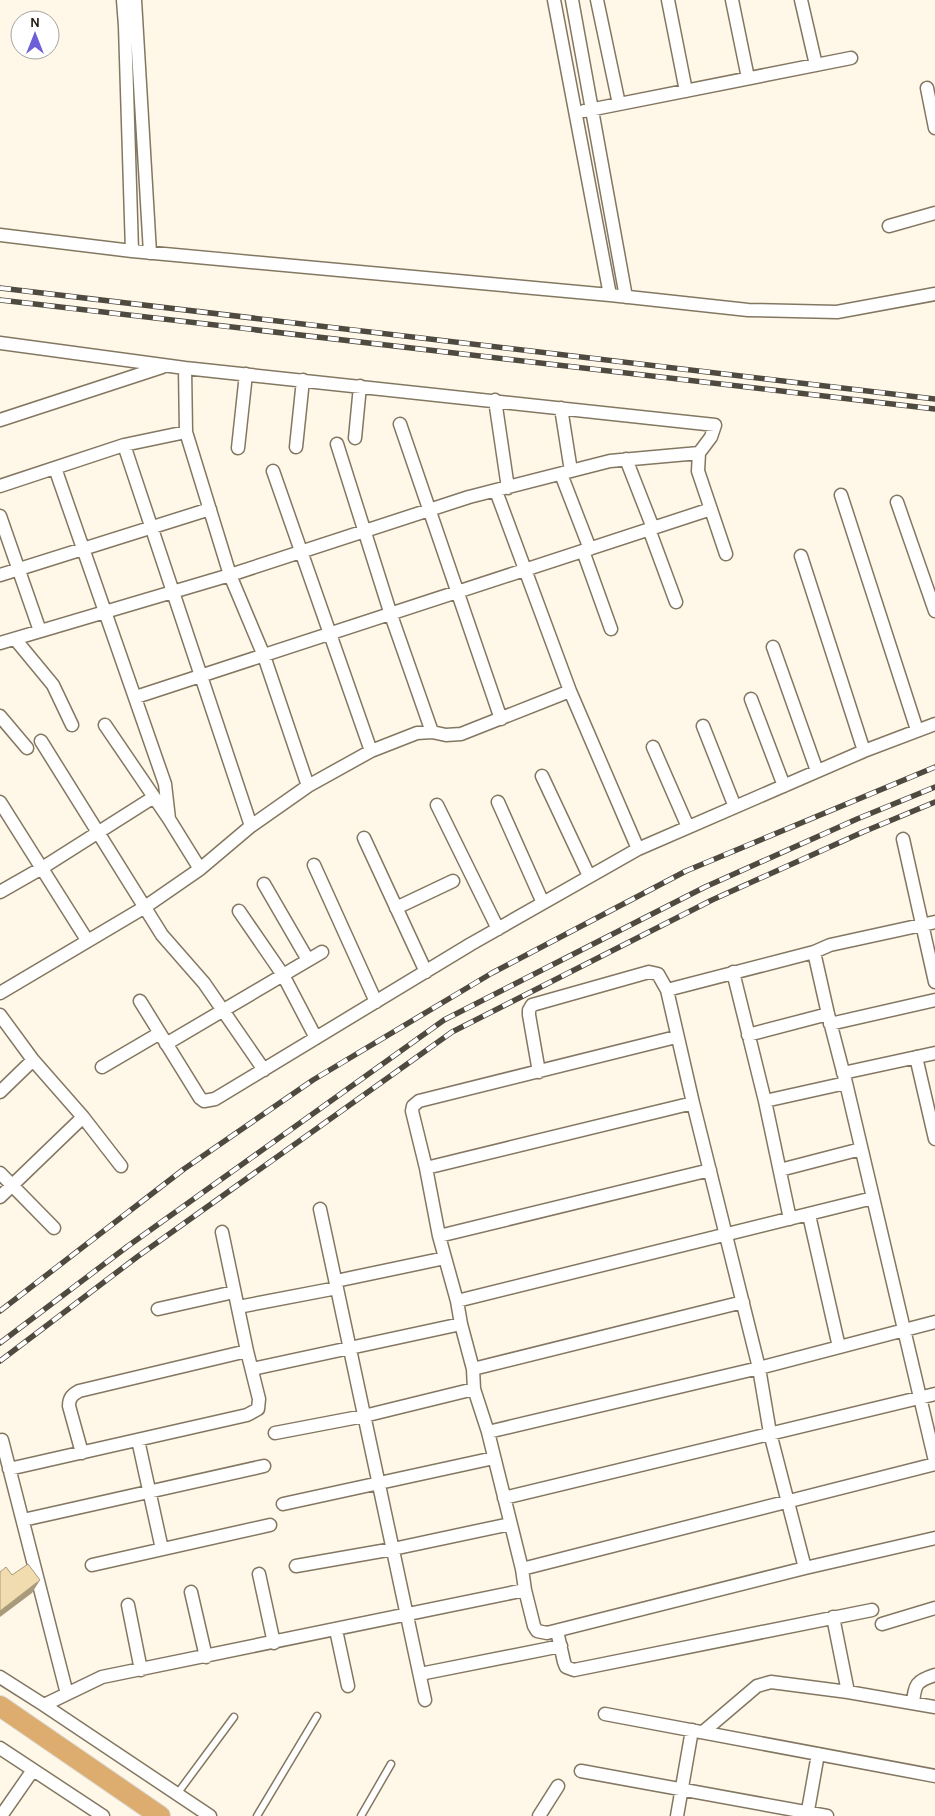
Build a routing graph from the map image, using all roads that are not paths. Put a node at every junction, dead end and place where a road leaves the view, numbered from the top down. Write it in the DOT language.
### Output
graph roads {
  1 [pos="123,0"];
  2 [pos="135,0"];
  3 [pos="554,0"];
  4 [pos="572,0"];
  5 [pos="597,0"];
  6 [pos="668,0"];
  7 [pos="732,0"];
  8 [pos="801,0"];
  9 [pos="851,58"];
  10 [pos="816,65"];
  11 [pos="748,78"];
  12 [pos="927,88"];
  13 [pos="686,91"];
  14 [pos="618,104"];
  15 [pos="592,109"];
  16 [pos="574,113"];
  17 [pos="935,128"];
  18 [pos="935,213"];
  19 [pos="889,226"];
  20 [pos="0,236"];
  21 [pos="132,252"];
  22 [pos="150,253"];
  23 [pos="935,294"];
  24 [pos="610,295"];
  25 [pos="626,297"];
  26 [pos="4,345"];
  27 [pos="166,365"];
  28 [pos="185,368"];
  29 [pos="246,374"];
  30 [pos="303,380"];
  31 [pos="360,386"];
  32 [pos="495,400"];
  33 [pos="561,408"];
  34 [pos="0,420"];
  35 [pos="400,424"];
  36 [pos="186,432"];
  37 [pos="355,438"];
  38 [pos="337,444"];
  39 [pos="124,445"];
  40 [pos="296,447"];
  41 [pos="238,448"];
  42 [pos="699,453"];
  43 [pos="626,459"];
  44 [pos="55,468"];
  45 [pos="273,471"];
  46 [pos="566,473"];
  47 [pos="0,486"];
  48 [pos="502,489"];
  49 [pos="840,494"];
  50 [pos="897,502"];
  51 [pos="210,509"];
  52 [pos="712,509"];
  53 [pos="430,510"];
  54 [pos="0,516"];
  55 [pos="151,527"];
  56 [pos="651,529"];
  57 [pos="364,531"];
  58 [pos="83,548"];
  59 [pos="586,550"];
  60 [pos="301,552"];
  61 [pos="726,554"];
  62 [pos="801,556"];
  63 [pos="18,569"];
  64 [pos="525,570"];
  65 [pos="0,574"];
  66 [pos="230,575"];
  67 [pos="172,591"];
  68 [pos="458,593"];
  69 [pos="676,602"];
  70 [pos="935,611"];
  71 [pos="105,612"];
  72 [pos="392,615"];
  73 [pos="611,629"];
  74 [pos="40,631"];
  75 [pos="330,634"];
  76 [pos="15,639"];
  77 [pos="0,643"];
  78 [pos="773,647"];
  79 [pos="264,656"];
  80 [pos="200,676"];
  81 [pos="570,691"];
  82 [pos="136,697"];
  83 [pos="751,699"];
  84 [pos="0,716"];
  85 [pos="501,719"];
  86 [pos="72,724"];
  87 [pos="935,724"];
  88 [pos="105,726"];
  89 [pos="703,726"];
  90 [pos="917,730"];
  91 [pos="432,732"];
  92 [pos="41,741"];
  93 [pos="653,747"];
  94 [pos="27,748"];
  95 [pos="371,751"];
  96 [pos="864,751"];
  97 [pos="817,772"];
  98 [pos="542,776"];
  99 [pos="308,786"];
  100 [pos="784,786"];
  101 [pos="154,797"];
  102 [pos="0,802"];
  103 [pos="498,802"];
  104 [pos="437,805"];
  105 [pos="735,807"];
  106 [pos="169,819"];
  107 [pos="251,826"];
  108 [pos="688,827"];
  109 [pos="98,832"];
  110 [pos="364,838"];
  111 [pos="903,839"];
  112 [pos="638,848"];
  113 [pos="314,865"];
  114 [pos="42,868"];
  115 [pos="200,869"];
  116 [pos="589,876"];
  117 [pos="453,881"];
  118 [pos="264,884"];
  119 [pos="0,892"];
  120 [pos="543,903"];
  121 [pos="145,906"];
  122 [pos="396,908"];
  123 [pos="239,911"];
  124 [pos="929,923"];
  125 [pos="498,929"];
  126 [pos="88,940"];
  127 [pos="322,952"];
  128 [pos="814,952"];
  129 [pos="308,960"];
  130 [pos="426,972"];
  131 [pos="733,972"];
  132 [pos="283,975"];
  133 [pos="935,982"];
  134 [pos="667,990"];
  135 [pos="0,994"];
  136 [pos="935,1000"];
  137 [pos="140,1001"];
  138 [pos="376,1002"];
  139 [pos="223,1010"];
  140 [pos="0,1015"];
  141 [pos="829,1019"];
  142 [pos="748,1035"];
  143 [pos="676,1037"];
  144 [pos="163,1038"];
  145 [pos="316,1038"];
  146 [pos="935,1053"];
  147 [pos="916,1057"];
  148 [pos="33,1060"];
  149 [pos="102,1067"];
  150 [pos="264,1070"];
  151 [pos="539,1072"];
  152 [pos="845,1078"];
  153 [pos="0,1092"];
  154 [pos="764,1101"];
  155 [pos="693,1103"];
  156 [pos="83,1118"];
  157 [pos="935,1139"];
  158 [pos="861,1149"];
  159 [pos="121,1166"];
  160 [pos="426,1168"];
  161 [pos="710,1170"];
  162 [pos="780,1170"];
  163 [pos="0,1173"];
  164 [pos="12,1185"];
  165 [pos="0,1196"];
  166 [pos="873,1198"];
  167 [pos="320,1209"];
  168 [pos="809,1215"];
  169 [pos="790,1219"];
  170 [pos="54,1228"];
  171 [pos="222,1232"];
  172 [pos="726,1235"];
  173 [pos="439,1236"];
  174 [pos="445,1258"];
  175 [pos="337,1284"];
  176 [pos="234,1292"];
  177 [pos="457,1301"];
  178 [pos="742,1302"];
  179 [pos="238,1307"];
  180 [pos="158,1309"];
  181 [pos="935,1322"];
  182 [pos="461,1324"];
  183 [pos="905,1330"];
  184 [pos="839,1347"];
  185 [pos="350,1348"];
  186 [pos="247,1351"];
  187 [pos="759,1368"];
  188 [pos="252,1369"];
  189 [pos="473,1369"];
  190 [pos="474,1389"];
  191 [pos="935,1394"];
  192 [pos="920,1398"];
  193 [pos="364,1416"];
  194 [pos="488,1432"];
  195 [pos="275,1433"];
  196 [pos="770,1433"];
  197 [pos="2,1440"];
  198 [pos="138,1440"];
  199 [pos="82,1453"];
  200 [pos="494,1458"];
  201 [pos="935,1462"];
  202 [pos="264,1466"];
  203 [pos="9,1469"];
  204 [pos="378,1483"];
  205 [pos="149,1492"];
  206 [pos="504,1498"];
  207 [pos="788,1501"];
  208 [pos="283,1504"];
  209 [pos="23,1520"];
  210 [pos="510,1524"];
  211 [pos="270,1525"];
  212 [pos="935,1538"];
  213 [pos="393,1549"];
  214 [pos="162,1550"];
  215 [pos="92,1565"];
  216 [pos="296,1566"];
  217 [pos="805,1568"];
  218 [pos="522,1569"];
  219 [pos="259,1574"];
  220 [pos="525,1590"];
  221 [pos="191,1592"];
  222 [pos="128,1605"];
  223 [pos="935,1608"];
  224 [pos="872,1610"];
  225 [pos="408,1615"];
  226 [pos="833,1617"];
  227 [pos="882,1624"];
  228 [pos="336,1630"];
  229 [pos="557,1630"];
  230 [pos="274,1643"];
  231 [pos="561,1646"];
  232 [pos="206,1657"];
  233 [pos="142,1670"];
  234 [pos="420,1674"];
  235 [pos="935,1676"];
  236 [pos="0,1677"];
  237 [pos="348,1686"];
  238 [pos="848,1692"];
  239 [pos="67,1694"];
  240 [pos="425,1700"];
  241 [pos="913,1703"];
  242 [pos="44,1705"];
  243 [pos="0,1706"];
  244 [pos="935,1707"];
  245 [pos="605,1714"];
  246 [pos="317,1716"];
  247 [pos="234,1718"];
  248 [pos="0,1722"];
  249 [pos="697,1731"];
  250 [pos="0,1748"];
  251 [pos="818,1754"];
  252 [pos="390,1764"];
  253 [pos="33,1770"];
  254 [pos="582,1770"];
  255 [pos="935,1776"];
  256 [pos="558,1786"];
  257 [pos="682,1789"];
  258 [pos="177,1794"];
  259 [pos="807,1814"];
  260 [pos="102,1815"];
  261 [pos="2,1816"];
  262 [pos="139,1816"];
  263 [pos="160,1816"];
  264 [pos="210,1816"];
  265 [pos="257,1816"];
  266 [pos="360,1816"];
  267 [pos="540,1816"];
  268 [pos="677,1816"];
  269 [pos="826,1816"];
  1 -- 21 [label="street"];
  2 -- 22 [label="street"];
  3 -- 16 [label="street"];
  4 -- 15 [label="street"];
  5 -- 14 [label="street"];
  6 -- 13 [label="street"];
  7 -- 11 [label="street"];
  8 -- 10 [label="street"];
  9 -- 10 [label="street"];
  10 -- 11 [label="street"];
  11 -- 13 [label="street"];
  12 -- 17 [label="street"];
  13 -- 14 [label="street"];
  14 -- 15 [label="street"];
  15 -- 16 [label="street"];
  15 -- 25 [label="street"];
  16 -- 24 [label="street"];
  18 -- 19 [label="street"];
  20 -- 21 [label="street"];
  21 -- 22 [label="street"];
  22 -- 24 [label="street"];
  23 -- 25 [label="street"];
  24 -- 25 [label="street"];
  26 -- 27 [label="street"];
  27 -- 28 [label="street"];
  27 -- 34 [label="street"];
  28 -- 29 [label="street"];
  28 -- 36 [label="street"];
  29 -- 30 [label="street"];
  29 -- 41 [label="street"];
  30 -- 31 [label="street"];
  30 -- 40 [label="street"];
  31 -- 32 [label="street"];
  31 -- 37 [label="street"];
  32 -- 33 [label="street"];
  32 -- 48 [label="street"];
  33 -- 42 [label="street"];
  33 -- 46 [label="street"];
  35 -- 53 [label="street"];
  36 -- 39 [label="street"];
  36 -- 51 [label="street"];
  38 -- 57 [label="street"];
  39 -- 44 [label="street"];
  39 -- 55 [label="street"];
  42 -- 43 [label="street"];
  42 -- 52 [label="street"];
  43 -- 46 [label="street"];
  43 -- 56 [label="street"];
  44 -- 47 [label="street"];
  44 -- 58 [label="street"];
  45 -- 60 [label="street"];
  46 -- 48 [label="street"];
  46 -- 59 [label="street"];
  48 -- 53 [label="street"];
  48 -- 64 [label="street"];
  49 -- 90 [label="street"];
  50 -- 70 [label="street"];
  51 -- 55 [label="street"];
  51 -- 66 [label="street"];
  52 -- 56 [label="street"];
  52 -- 61 [label="street"];
  53 -- 57 [label="street"];
  53 -- 68 [label="street"];
  54 -- 63 [label="street"];
  55 -- 58 [label="street"];
  55 -- 67 [label="street"];
  56 -- 59 [label="street"];
  56 -- 69 [label="street"];
  57 -- 60 [label="street"];
  57 -- 72 [label="street"];
  58 -- 63 [label="street"];
  58 -- 71 [label="street"];
  59 -- 64 [label="street"];
  59 -- 73 [label="street"];
  60 -- 66 [label="street"];
  60 -- 75 [label="street"];
  62 -- 96 [label="street"];
  63 -- 65 [label="street"];
  63 -- 74 [label="street"];
  64 -- 68 [label="street"];
  64 -- 81 [label="street"];
  66 -- 67 [label="street"];
  66 -- 79 [label="street"];
  67 -- 71 [label="street"];
  67 -- 80 [label="street"];
  68 -- 72 [label="street"];
  68 -- 85 [label="street"];
  71 -- 74 [label="street"];
  71 -- 82 [label="street"];
  72 -- 75 [label="street"];
  72 -- 91 [label="street"];
  74 -- 76 [label="street"];
  75 -- 79 [label="street"];
  75 -- 95 [label="street"];
  76 -- 77 [label="street"];
  76 -- 86 [label="street"];
  78 -- 97 [label="street"];
  79 -- 80 [label="street"];
  79 -- 99 [label="street"];
  80 -- 82 [label="street"];
  80 -- 107 [label="street"];
  81 -- 85 [label="street"];
  81 -- 112 [label="street"];
  82 -- 106 [label="street"];
  83 -- 100 [label="street"];
  84 -- 94 [label="street"];
  85 -- 91 [label="street"];
  87 -- 90 [label="street"];
  88 -- 101 [label="street"];
  89 -- 105 [label="street"];
  90 -- 96 [label="street"];
  91 -- 95 [label="street"];
  92 -- 109 [label="street"];
  93 -- 108 [label="street"];
  95 -- 99 [label="street"];
  96 -- 97 [label="street"];
  97 -- 100 [label="street"];
  98 -- 116 [label="street"];
  99 -- 107 [label="street"];
  100 -- 105 [label="street"];
  101 -- 106 [label="street"];
  101 -- 109 [label="street"];
  102 -- 114 [label="street"];
  103 -- 120 [label="street"];
  104 -- 125 [label="street"];
  105 -- 108 [label="street"];
  106 -- 115 [label="street"];
  107 -- 115 [label="street"];
  108 -- 112 [label="street"];
  109 -- 114 [label="street"];
  109 -- 121 [label="street"];
  110 -- 122 [label="street"];
  111 -- 124 [label="street"];
  112 -- 116 [label="street"];
  113 -- 138 [label="street"];
  114 -- 119 [label="street"];
  114 -- 126 [label="street"];
  115 -- 121 [label="street"];
  116 -- 120 [label="street"];
  117 -- 122 [label="street"];
  118 -- 129 [label="street"];
  120 -- 125 [label="street"];
  121 -- 126 [label="street"];
  121 -- 139 [label="street"];
  122 -- 130 [label="street"];
  123 -- 132 [label="street"];
  124 -- 128 [label="street"];
  124 -- 133 [label="street"];
  125 -- 130 [label="street"];
  126 -- 135 [label="street"];
  127 -- 129 [label="street"];
  128 -- 131 [label="street"];
  128 -- 141 [label="street"];
  129 -- 132 [label="street"];
  130 -- 138 [label="street"];
  131 -- 134 [label="street"];
  131 -- 142 [label="street"];
  132 -- 139 [label="street"];
  132 -- 145 [label="street"];
  134 -- 143 [label="street"];
  134 -- 151 [label="street"];
  136 -- 141 [label="street"];
  137 -- 144 [label="street"];
  138 -- 145 [label="street"];
  139 -- 144 [label="street"];
  139 -- 150 [label="street"];
  140 -- 148 [label="street"];
  141 -- 142 [label="street"];
  141 -- 152 [label="street"];
  142 -- 154 [label="street"];
  143 -- 151 [label="street"];
  143 -- 155 [label="street"];
  144 -- 149 [label="street"];
  144 -- 150 [label="street"];
  145 -- 150 [label="street"];
  146 -- 147 [label="street"];
  147 -- 152 [label="street"];
  147 -- 157 [label="street"];
  148 -- 153 [label="street"];
  148 -- 156 [label="street"];
  151 -- 160 [label="street"];
  152 -- 154 [label="street"];
  152 -- 158 [label="street"];
  154 -- 162 [label="street"];
  155 -- 160 [label="street"];
  155 -- 161 [label="street"];
  156 -- 159 [label="street"];
  156 -- 164 [label="street"];
  158 -- 162 [label="street"];
  158 -- 166 [label="street"];
  160 -- 173 [label="street"];
  161 -- 172 [label="street"];
  161 -- 173 [label="street"];
  162 -- 169 [label="street"];
  163 -- 164 [label="street"];
  164 -- 165 [label="street"];
  164 -- 170 [label="street"];
  166 -- 168 [label="street"];
  166 -- 183 [label="street"];
  167 -- 175 [label="street"];
  168 -- 169 [label="street"];
  168 -- 184 [label="street"];
  169 -- 172 [label="street"];
  171 -- 176 [label="street"];
  172 -- 177 [label="street"];
  172 -- 178 [label="street"];
  173 -- 174 [label="street"];
  174 -- 175 [label="street"];
  174 -- 177 [label="street"];
  175 -- 179 [label="street"];
  175 -- 185 [label="street"];
  176 -- 179 [label="street"];
  176 -- 180 [label="street"];
  177 -- 182 [label="street"];
  178 -- 187 [label="street"];
  178 -- 189 [label="street"];
  179 -- 186 [label="street"];
  181 -- 183 [label="street"];
  182 -- 185 [label="street"];
  182 -- 189 [label="street"];
  183 -- 184 [label="street"];
  183 -- 192 [label="street"];
  184 -- 187 [label="street"];
  185 -- 188 [label="street"];
  185 -- 193 [label="street"];
  186 -- 188 [label="street"];
  186 -- 199 [label="street"];
  187 -- 194 [label="street"];
  187 -- 196 [label="street"];
  188 -- 198 [label="street"];
  189 -- 190 [label="street"];
  190 -- 193 [label="street"];
  190 -- 194 [label="street"];
  191 -- 192 [label="street"];
  192 -- 196 [label="street"];
  192 -- 201 [label="street"];
  193 -- 195 [label="street"];
  193 -- 204 [label="street"];
  194 -- 200 [label="street"];
  196 -- 206 [label="street"];
  196 -- 207 [label="street"];
  197 -- 203 [label="street"];
  198 -- 199 [label="street"];
  198 -- 205 [label="street"];
  199 -- 203 [label="street"];
  200 -- 204 [label="street"];
  200 -- 206 [label="street"];
  201 -- 207 [label="street"];
  202 -- 205 [label="street"];
  203 -- 209 [label="street"];
  204 -- 208 [label="street"];
  204 -- 213 [label="street"];
  205 -- 209 [label="street"];
  205 -- 214 [label="street"];
  206 -- 210 [label="street"];
  207 -- 217 [label="street"];
  207 -- 218 [label="street"];
  209 -- 239 [label="street"];
  210 -- 213 [label="street"];
  210 -- 218 [label="street"];
  211 -- 214 [label="street"];
  212 -- 217 [label="street"];
  213 -- 216 [label="street"];
  213 -- 225 [label="street"];
  214 -- 215 [label="street"];
  217 -- 229 [label="street"];
  218 -- 220 [label="street"];
  219 -- 230 [label="street"];
  220 -- 225 [label="street"];
  220 -- 229 [label="street"];
  221 -- 232 [label="street"];
  222 -- 233 [label="street"];
  223 -- 227 [label="street"];
  224 -- 226 [label="street"];
  225 -- 228 [label="street"];
  225 -- 234 [label="street"];
  226 -- 231 [label="street"];
  226 -- 238 [label="street"];
  228 -- 230 [label="street"];
  228 -- 237 [label="street"];
  229 -- 231 [label="street"];
  230 -- 232 [label="street"];
  231 -- 234 [label="street"];
  232 -- 233 [label="street"];
  233 -- 239 [label="street"];
  234 -- 240 [label="street"];
  235 -- 241 [label="street"];
  236 -- 242 [label="street"];
  238 -- 241 [label="street"];
  238 -- 249 [label="street"];
  239 -- 242 [label="street"];
  241 -- 244 [label="street"];
  242 -- 258 [label="street"];
  243 -- 263 [label="main road"];
  245 -- 249 [label="street"];
  246 -- 265 [label="lane"];
  247 -- 258 [label="lane"];
  248 -- 262 [label="main road"];
  249 -- 251 [label="street"];
  249 -- 257 [label="street"];
  250 -- 253 [label="street"];
  251 -- 255 [label="street"];
  251 -- 259 [label="street"];
  252 -- 266 [label="lane"];
  253 -- 260 [label="street"];
  253 -- 261 [label="street"];
  254 -- 257 [label="street"];
  256 -- 267 [label="street"];
  257 -- 259 [label="street"];
  257 -- 268 [label="street"];
  258 -- 264 [label="street"];
  259 -- 269 [label="street"];
}
